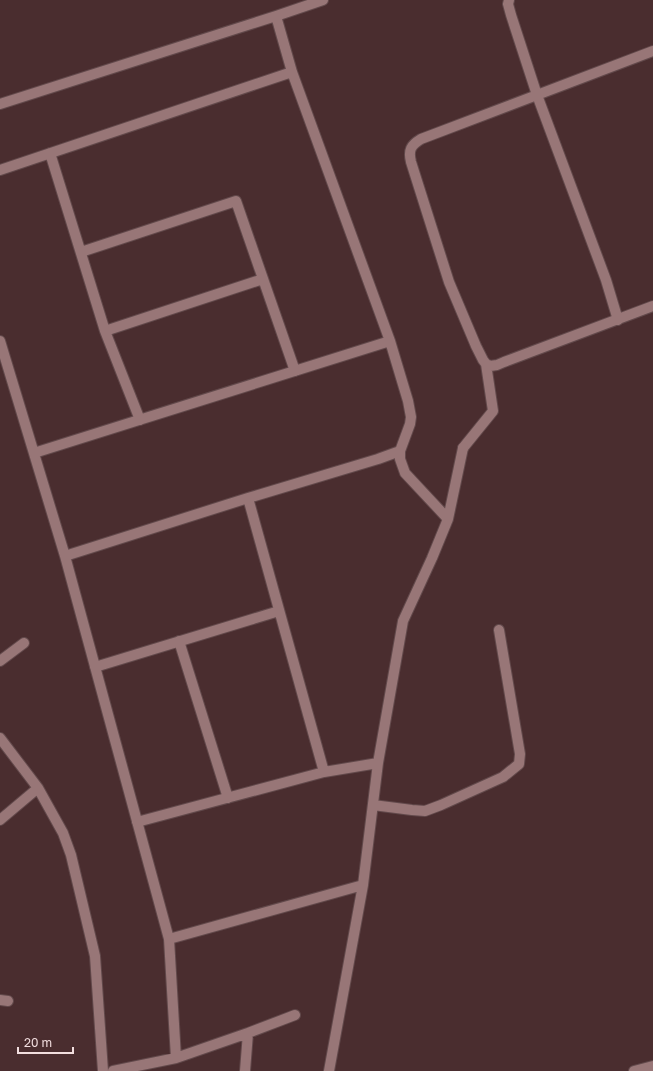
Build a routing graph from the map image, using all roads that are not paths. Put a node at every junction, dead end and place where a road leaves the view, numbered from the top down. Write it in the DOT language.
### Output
graph roads {
  1 [pos="323,0"];
  2 [pos="508,0"];
  3 [pos="276,16"];
  4 [pos="653,51"];
  5 [pos="292,72"];
  6 [pos="537,95"];
  7 [pos="0,104"];
  8 [pos="50,153"];
  9 [pos="0,170"];
  10 [pos="81,252"];
  11 [pos="263,279"];
  12 [pos="653,306"];
  13 [pos="618,320"];
  14 [pos="105,331"];
  15 [pos="0,341"];
  16 [pos="390,342"];
  17 [pos="486,364"];
  18 [pos="295,371"];
  19 [pos="140,420"];
  20 [pos="400,450"];
  21 [pos="34,453"];
  22 [pos="248,498"];
  23 [pos="448,519"];
  24 [pos="65,556"];
  25 [pos="279,611"];
  26 [pos="500,630"];
  27 [pos="179,641"];
  28 [pos="24,643"];
  29 [pos="0,661"];
  30 [pos="95,667"];
  31 [pos="0,738"];
  32 [pos="378,763"];
  33 [pos="324,772"];
  34 [pos="38,788"];
  35 [pos="228,798"];
  36 [pos="373,804"];
  37 [pos="0,820"];
  38 [pos="137,822"];
  39 [pos="363,885"];
  40 [pos="169,939"];
  41 [pos="295,1015"];
  42 [pos="248,1033"];
  43 [pos="176,1058"];
  44 [pos="653,1066"];
  45 [pos="103,1071"];
  46 [pos="113,1071"];
  47 [pos="244,1071"];
  48 [pos="329,1071"];
  49 [pos="634,1071"];
  1 -- 3 [label="street"];
  2 -- 6 [label="street"];
  3 -- 5 [label="street"];
  3 -- 7 [label="street"];
  4 -- 6 [label="street"];
  5 -- 8 [label="street"];
  5 -- 16 [label="street"];
  6 -- 13 [label="street"];
  6 -- 17 [label="street"];
  8 -- 9 [label="street"];
  8 -- 10 [label="street"];
  10 -- 11 [label="street"];
  10 -- 14 [label="street"];
  11 -- 14 [label="street"];
  11 -- 18 [label="street"];
  12 -- 13 [label="street"];
  13 -- 17 [label="street"];
  14 -- 19 [label="street"];
  15 -- 21 [label="street"];
  16 -- 18 [label="street"];
  16 -- 20 [label="street"];
  17 -- 23 [label="street"];
  18 -- 19 [label="street"];
  19 -- 21 [label="street"];
  20 -- 22 [label="street"];
  20 -- 23 [label="street"];
  21 -- 24 [label="street"];
  22 -- 24 [label="street"];
  22 -- 25 [label="street"];
  23 -- 32 [label="street"];
  24 -- 30 [label="street"];
  25 -- 27 [label="street"];
  25 -- 33 [label="street"];
  26 -- 36 [label="street"];
  27 -- 30 [label="street"];
  27 -- 35 [label="street"];
  28 -- 29 [label="street"];
  30 -- 38 [label="street"];
  31 -- 34 [label="street"];
  32 -- 33 [label="street"];
  32 -- 36 [label="street"];
  33 -- 35 [label="street"];
  34 -- 37 [label="street"];
  34 -- 45 [label="street"];
  35 -- 38 [label="street"];
  36 -- 39 [label="street"];
  38 -- 40 [label="street"];
  39 -- 40 [label="street"];
  39 -- 48 [label="street"];
  40 -- 43 [label="street"];
  41 -- 42 [label="street"];
  42 -- 43 [label="street"];
  42 -- 47 [label="street"];
  43 -- 46 [label="street"];
  44 -- 49 [label="street"];
}
